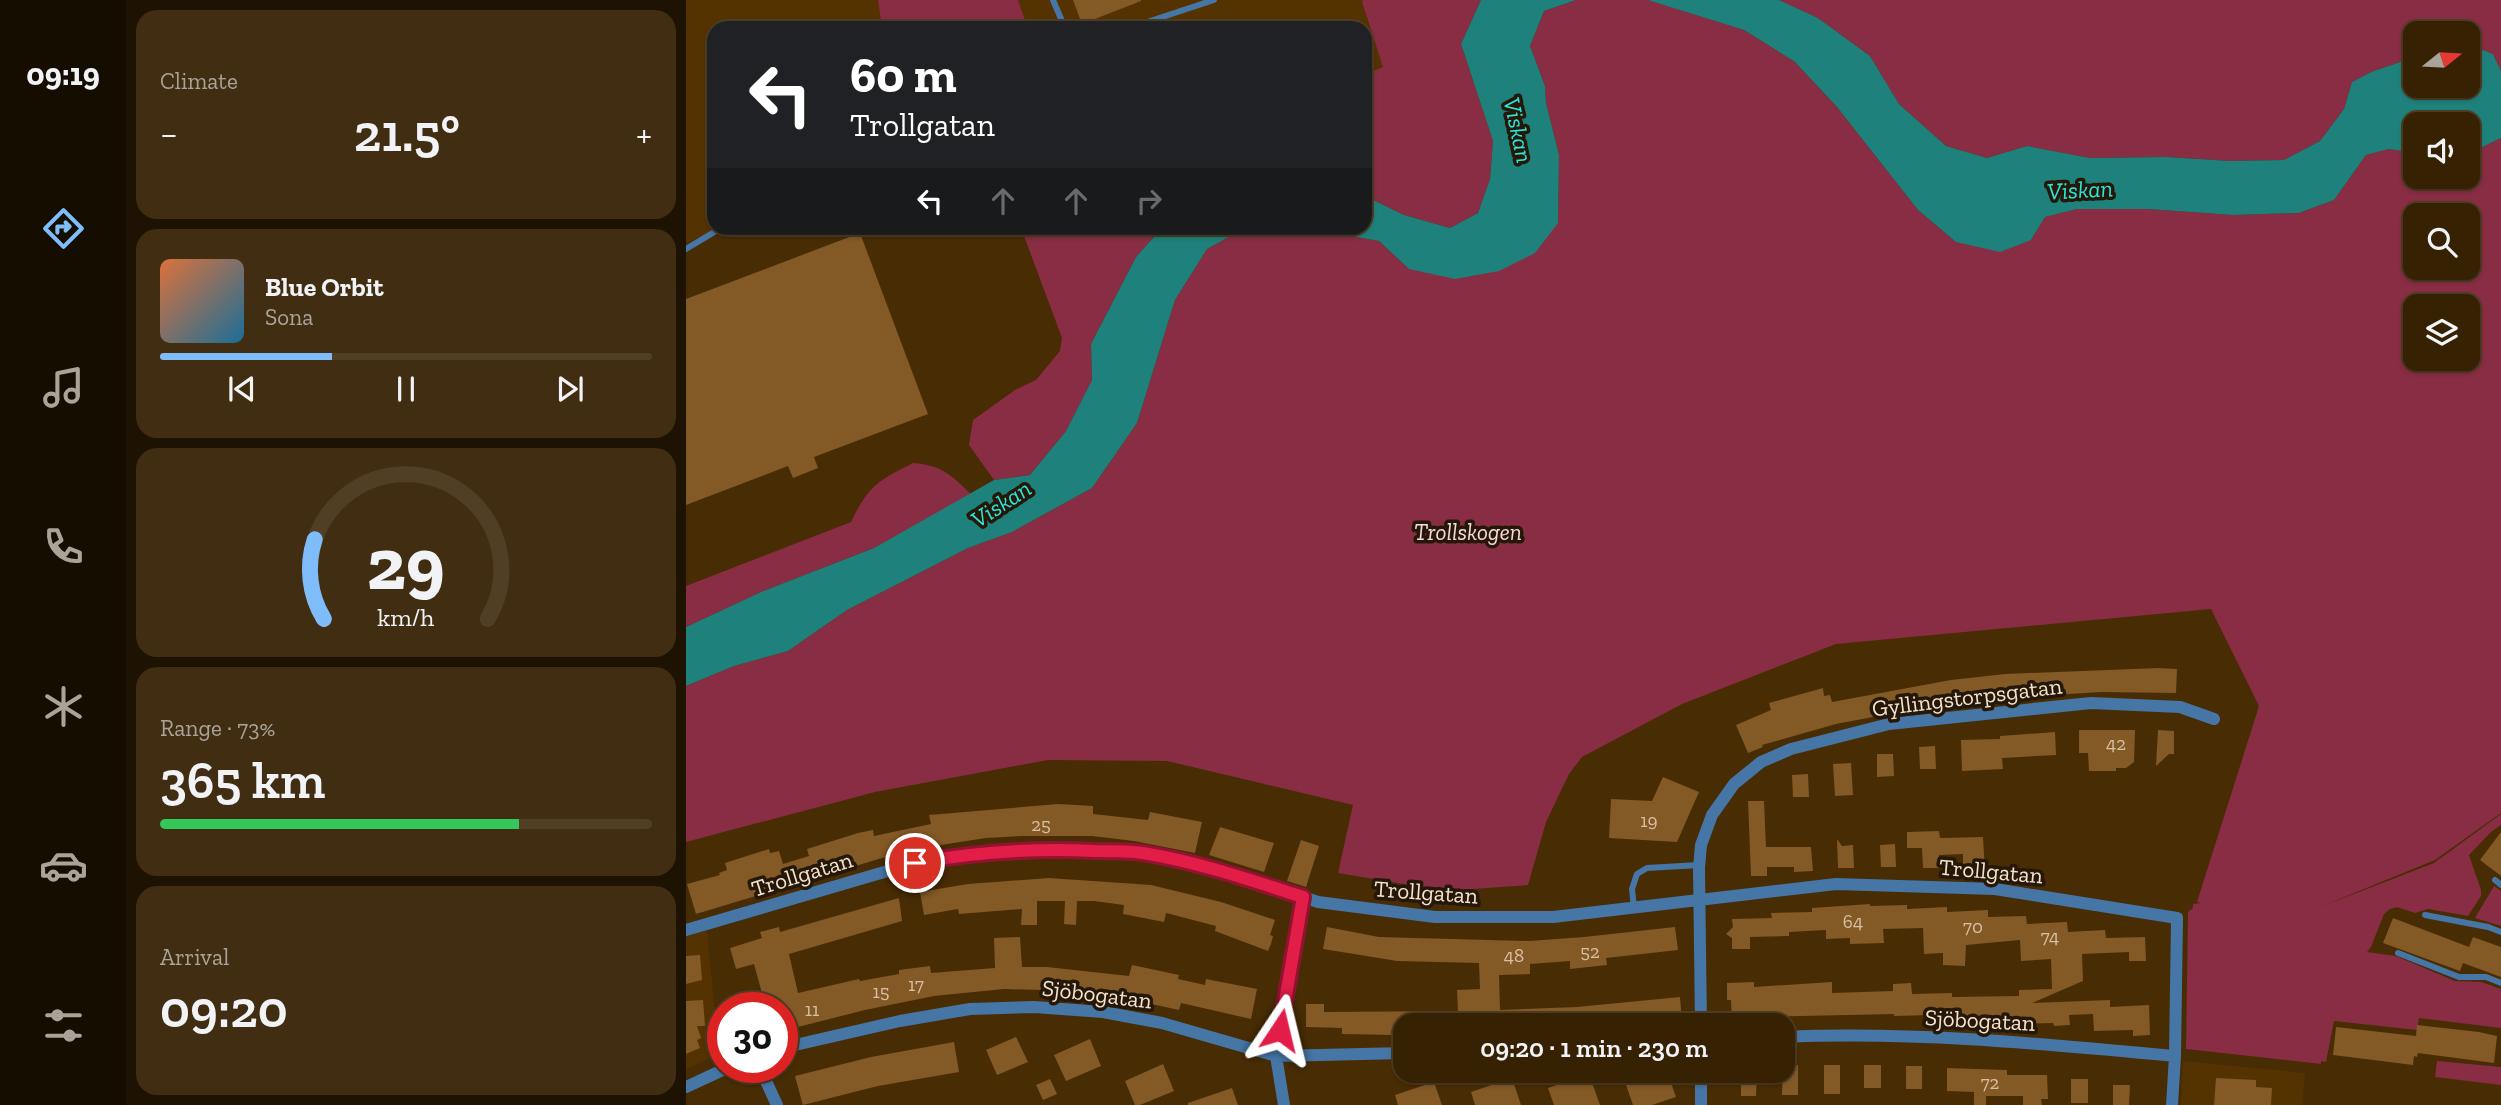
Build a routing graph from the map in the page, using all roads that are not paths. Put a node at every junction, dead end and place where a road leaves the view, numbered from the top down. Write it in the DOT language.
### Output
graph roads {
  1 [pos="1053,0"];
  2 [pos="1214,0"];
  3 [pos="1062,21"];
  4 [pos="1150,21"];
  5 [pos="709,235"];
  6 [pos="686,249"];
  7 [pos="2214,719"];
  8 [pos="1699,865"];
  9 [pos="1303,897"];
  10 [pos="1701,901"];
  11 [pos="1633,908"];
  12 [pos="2425,915"];
  13 [pos="686,930"];
  14 [pos="2501,932"];
  15 [pos="2398,953"];
  16 [pos="2501,983"];
  17 [pos="1701,1013"];
  18 [pos="1795,1036"];
  19 [pos="798,1044"];
  20 [pos="1393,1054"];
  21 [pos="1276,1056"];
  22 [pos="2175,1056"];
  23 [pos="707,1077"];
  24 [pos="767,1083"];
  25 [pos="1701,1083"];
  26 [pos="686,1087"];
  27 [pos="777,1105"];
  28 [pos="1284,1105"];
  29 [pos="1701,1105"];
  30 [pos="2172,1105"];
  1 -- 3 [label="lane"];
  2 -- 4 [label="lane"];
  5 -- 6 [label="lane"];
  7 -- 8 [label="street, Gyllingstorpsgatan"];
  8 -- 10 [label="street, Gyllingstorpsgatan"];
  8 -- 11 [label="lane"];
  9 -- 11 [label="street, Trollgatan"];
  9 -- 13 [label="street, Trollgatan"];
  9 -- 21 [label="street"];
  10 -- 11 [label="street, Trollgatan"];
  10 -- 17 [label="street, Gyllingstorpsgatan"];
  10 -- 22 [label="street, Trollgatan"];
  12 -- 14 [label="lane"];
  15 -- 16 [label="lane"];
  18 -- 22 [label="street, Sjöbogatan"];
  19 -- 21 [label="street, Sjöbogatan"];
  20 -- 21 [label="street, Sjöbogatan"];
  21 -- 28 [label="street"];
  22 -- 30 [label="street"];
  23 -- 26 [label="street"];
  24 -- 27 [label="street"];
  25 -- 29 [label="street"];
}
